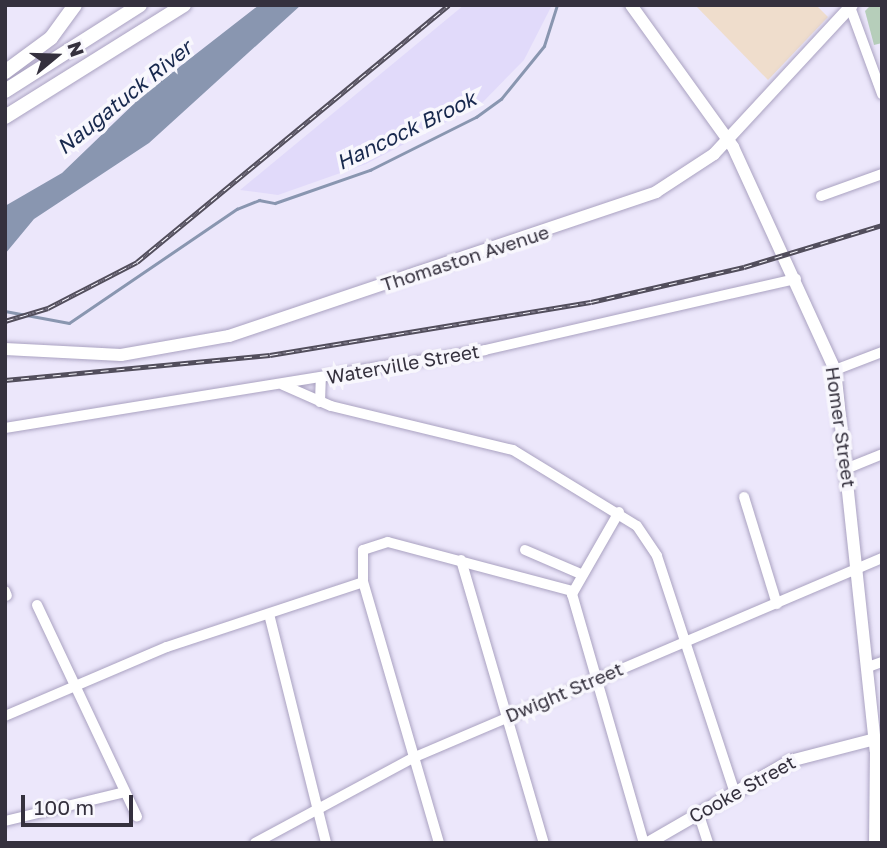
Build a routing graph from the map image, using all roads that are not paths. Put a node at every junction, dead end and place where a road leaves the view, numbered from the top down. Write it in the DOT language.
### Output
graph roads {
  1 [pos="75,5"];
  2 [pos="140,5"];
  3 [pos="176,5"];
  4 [pos="184,5"];
  5 [pos="631,5"];
  6 [pos="851,6"];
  7 [pos="132,40"];
  8 [pos="5,72"];
  9 [pos="5,91"];
  10 [pos="882,94"];
  11 [pos="5,117"];
  12 [pos="728,138"];
  13 [pos="882,174"];
  14 [pos="821,196"];
  15 [pos="796,279"];
  16 [pos="5,349"];
  17 [pos="882,352"];
  18 [pos="835,370"];
  19 [pos="321,379"];
  20 [pos="283,385"];
  21 [pos="320,402"];
  22 [pos="5,428"];
  23 [pos="882,454"];
  24 [pos="848,468"];
  25 [pos="744,497"];
  26 [pos="620,512"];
  27 [pos="525,551"];
  28 [pos="882,558"];
  29 [pos="461,560"];
  30 [pos="859,568"];
  31 [pos="581,574"];
  32 [pos="363,582"];
  33 [pos="572,591"];
  34 [pos="777,604"];
  35 [pos="37,605"];
  36 [pos="269,614"];
  37 [pos="687,641"];
  38 [pos="882,662"];
  39 [pos="868,667"];
  40 [pos="596,678"];
  41 [pos="77,685"];
  42 [pos="5,716"];
  43 [pos="505,717"];
  44 [pos="878,739"];
  45 [pos="415,757"];
  46 [pos="734,790"];
  47 [pos="125,792"];
  48 [pos="316,806"];
  49 [pos="698,812"];
  50 [pos="137,817"];
  51 [pos="5,821"];
  52 [pos="255,843"];
  53 [pos="326,843"];
  54 [pos="439,843"];
  55 [pos="544,843"];
  56 [pos="646,843"];
  57 [pos="708,843"];
  58 [pos="875,843"];
  1 -- 8 [label="highway"];
  2 -- 9 [label="highway"];
  3 -- 7 [label="highway"];
  4 -- 7 [label="highway"];
  5 -- 12 [label="main road, Homer Street"];
  6 -- 10 [label="street"];
  6 -- 12 [label="main road, Thomaston Avenue"];
  7 -- 11 [label="highway"];
  12 -- 15 [label="main road, Homer Street"];
  12 -- 16 [label="main road, Thomaston Avenue"];
  13 -- 14 [label="street"];
  15 -- 18 [label="main road, Homer Street"];
  15 -- 19 [label="street, Waterville Street"];
  17 -- 18 [label="street"];
  18 -- 24 [label="main road, Homer Street"];
  19 -- 20 [label="street, Waterville Street"];
  19 -- 21 [label="street"];
  20 -- 21 [label="street"];
  20 -- 22 [label="street, Waterville Street"];
  21 -- 26 [label="street"];
  23 -- 24 [label="street"];
  24 -- 30 [label="main road, Homer Street"];
  25 -- 34 [label="street"];
  26 -- 31 [label="street"];
  26 -- 37 [label="street"];
  27 -- 31 [label="street"];
  28 -- 30 [label="street, Dwight Street"];
  29 -- 32 [label="street"];
  29 -- 33 [label="street"];
  29 -- 43 [label="street"];
  30 -- 34 [label="street, Dwight Street"];
  30 -- 39 [label="main road, Homer Street"];
  31 -- 33 [label="street"];
  32 -- 36 [label="street"];
  32 -- 45 [label="street"];
  33 -- 40 [label="street"];
  34 -- 37 [label="street, Dwight Street"];
  35 -- 41 [label="street"];
  36 -- 41 [label="street"];
  36 -- 48 [label="street"];
  37 -- 40 [label="street, Dwight Street"];
  37 -- 46 [label="street"];
  38 -- 39 [label="street"];
  39 -- 44 [label="main road, Homer Street"];
  40 -- 43 [label="street, Dwight Street"];
  40 -- 56 [label="street"];
  41 -- 42 [label="street"];
  41 -- 47 [label="street"];
  43 -- 45 [label="street, Dwight Street"];
  43 -- 55 [label="street"];
  44 -- 46 [label="main road, Cooke Street"];
  44 -- 58 [label="main road, Homer Street"];
  45 -- 48 [label="street, Dwight Street"];
  45 -- 54 [label="street"];
  46 -- 49 [label="main road, Cooke Street"];
  47 -- 50 [label="street"];
  47 -- 51 [label="street"];
  48 -- 52 [label="street, Dwight Street"];
  48 -- 53 [label="street"];
  49 -- 56 [label="main road, Cooke Street"];
  49 -- 57 [label="street"];
}
